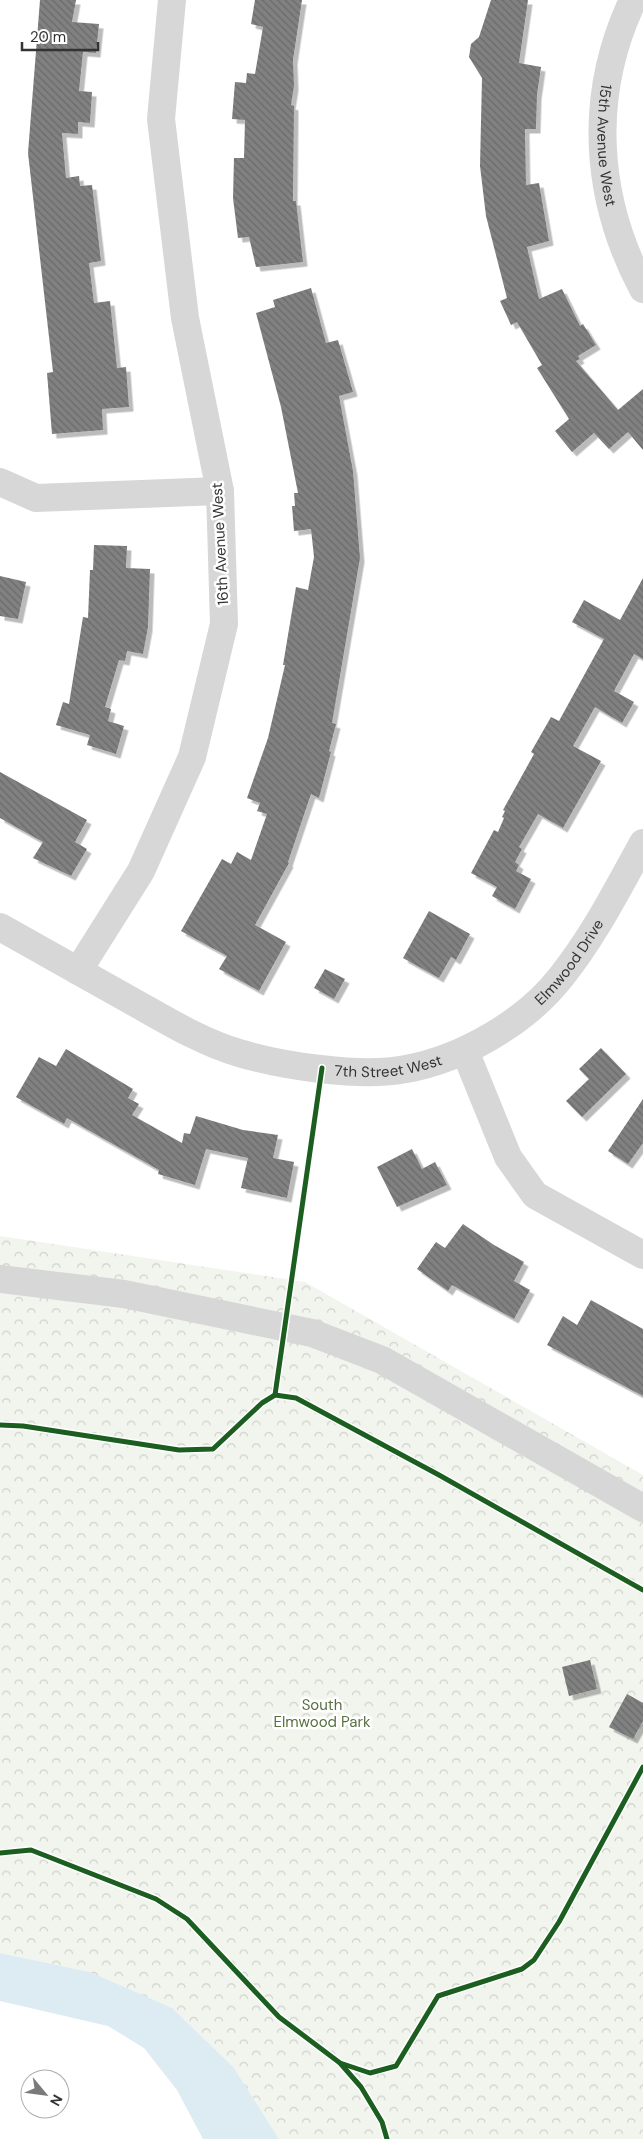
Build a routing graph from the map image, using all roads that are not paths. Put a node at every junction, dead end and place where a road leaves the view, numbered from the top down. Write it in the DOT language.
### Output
graph roads {
  1 [pos="172,0"];
  2 [pos="633,0"];
  3 [pos="643,289"];
  4 [pos="0,482"];
  5 [pos="220,491"];
  6 [pos="643,843"];
  7 [pos="0,927"];
  8 [pos="78,971"];
  9 [pos="465,1051"];
  10 [pos="643,1255"];
  11 [pos="0,1279"];
  12 [pos="643,1508"];
  1 -- 5 [label="street, 16th Avenue West"];
  2 -- 3 [label="street, 15th Avenue West"];
  4 -- 5 [label="street"];
  5 -- 8 [label="street, 16th Avenue West"];
  6 -- 9 [label="street, Elmwood Drive"];
  7 -- 8 [label="street, 7th Street West"];
  8 -- 9 [label="street, 7th Street West"];
  9 -- 10 [label="street"];
  11 -- 12 [label="street"];
}
